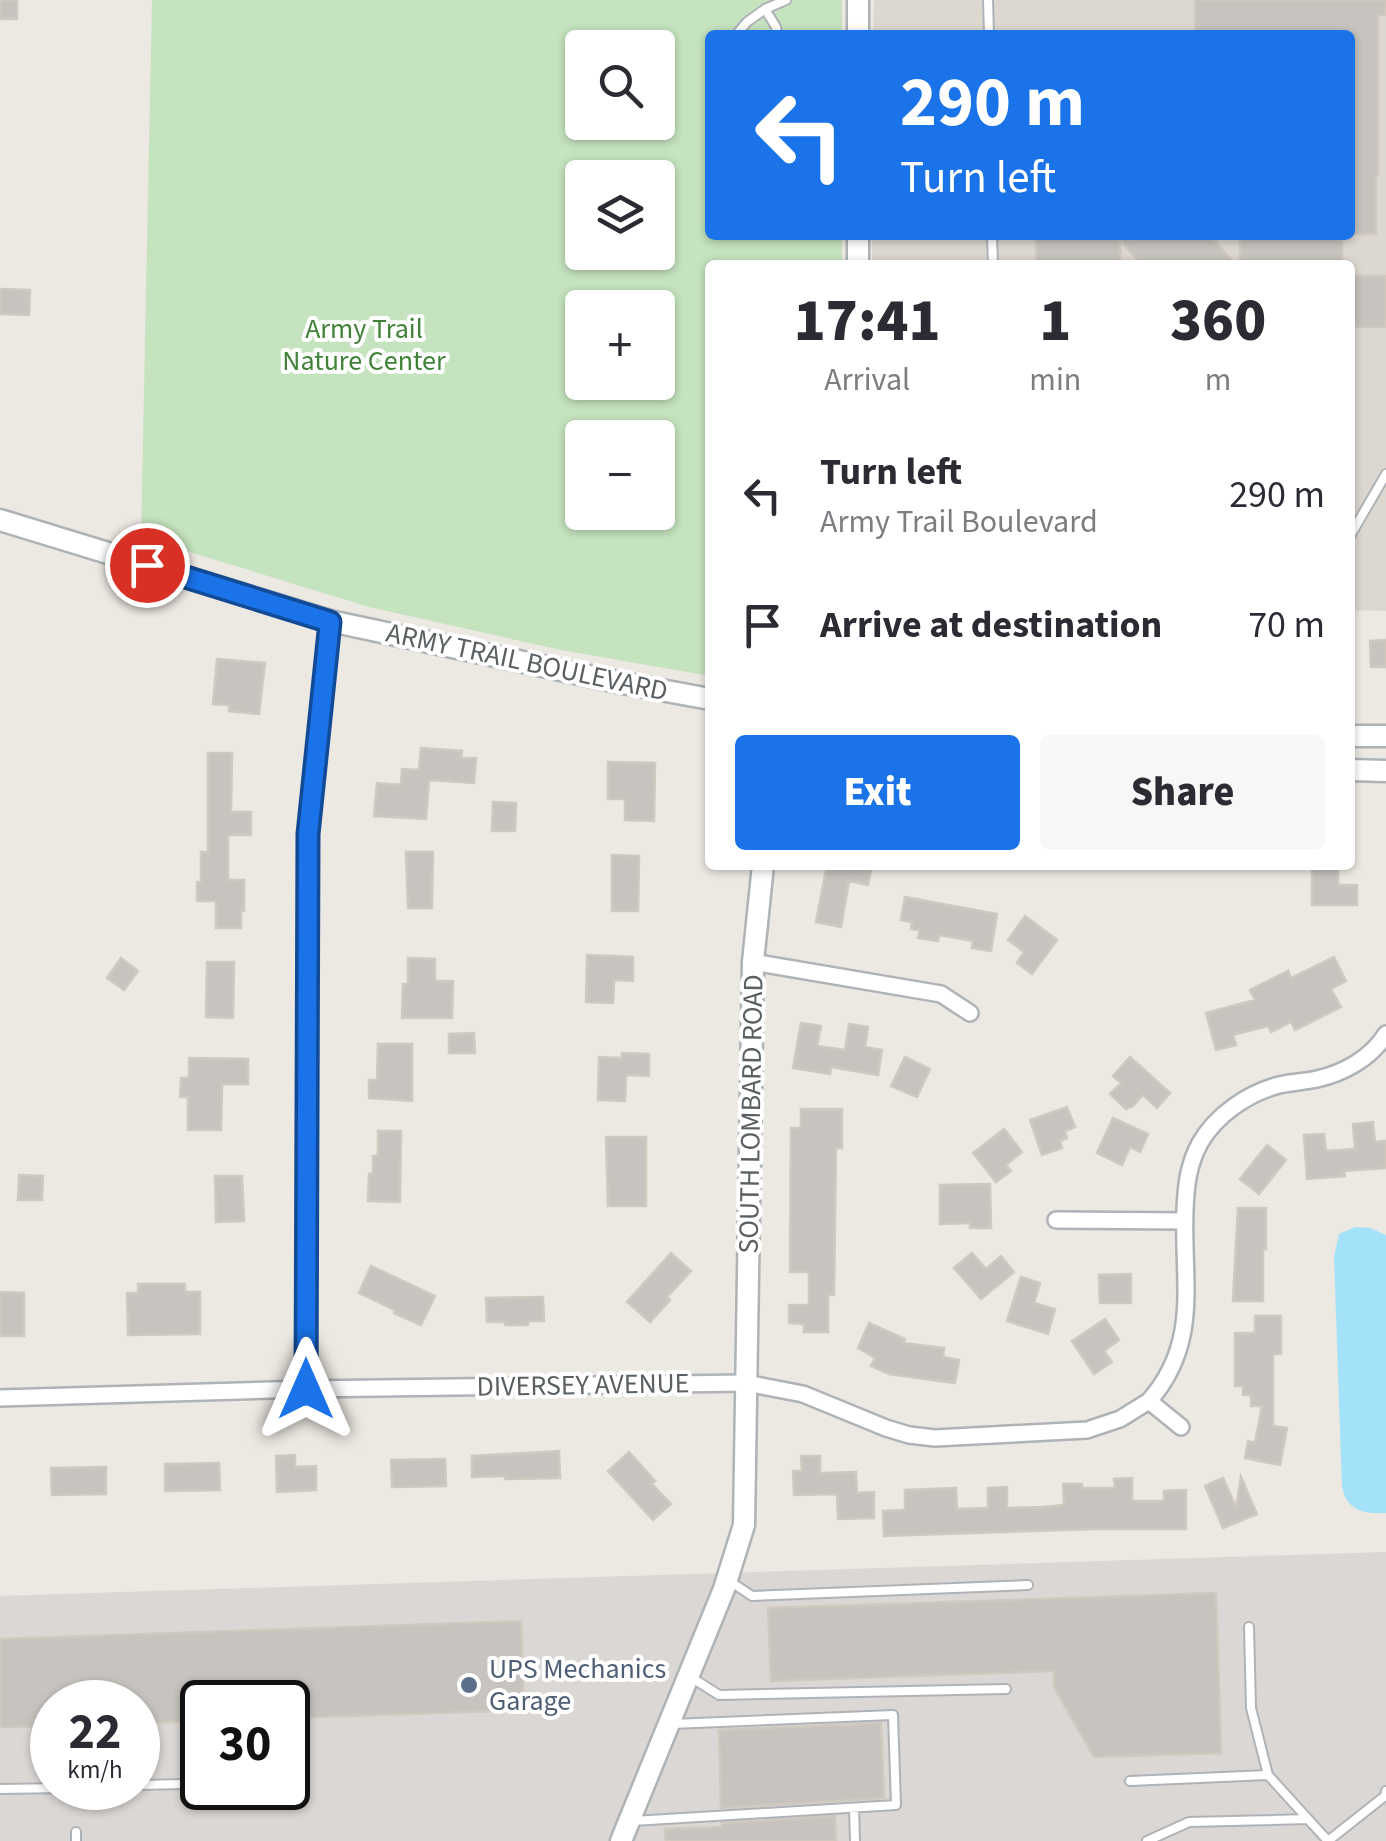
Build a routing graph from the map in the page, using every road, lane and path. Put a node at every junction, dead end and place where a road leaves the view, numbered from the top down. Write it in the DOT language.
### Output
graph roads {
  1 [pos="786,0"];
  2 [pos="858,0"];
  3 [pos="988,0"];
  4 [pos="765,9"];
  5 [pos="740,30"];
  6 [pos="776,30"];
  7 [pos="858,30"];
  8 [pos="989,30"];
  9 [pos="1386,474"];
  10 [pos="0,520"];
  11 [pos="1355,527"];
  12 [pos="330,622"];
  13 [pos="705,700"];
  14 [pos="1355,736"];
  15 [pos="1386,736"];
  16 [pos="1355,770"];
  17 [pos="1386,770"];
  18 [pos="762,870"];
  19 [pos="753,962"];
  20 [pos="970,1013"];
  21 [pos="1386,1034"];
  22 [pos="1056,1220"];
  23 [pos="1184,1221"];
  24 [pos="746,1373"];
  25 [pos="306,1389"];
  26 [pos="0,1398"];
  27 [pos="1149,1401"];
  28 [pos="1181,1427"];
  29 [pos="727,1580"];
  30 [pos="1028,1585"];
  31 [pos="1248,1628"];
  32 [pos="689,1676"];
  33 [pos="1006,1689"];
  34 [pos="669,1724"];
  35 [pos="1268,1775"];
  36 [pos="1130,1781"];
  37 [pos="0,1789"];
  38 [pos="30,1789"];
  39 [pos="1386,1791"];
  40 [pos="854,1808"];
  41 [pos="1308,1819"];
  42 [pos="625,1831"];
  43 [pos="855,1841"];
  44 [pos="1147,1841"];
  45 [pos="1328,1841"];
  1 -- 4 [label="lane"];
  2 -- 7 [label="street"];
  3 -- 8 [label="lane"];
  4 -- 5 [label="lane"];
  4 -- 6 [label="lane"];
  9 -- 11 [label="lane"];
  10 -- 12 [label="street, ARMY TRAIL BOULEVARD"];
  12 -- 13 [label="street, ARMY TRAIL BOULEVARD"];
  12 -- 25 [label="street"];
  14 -- 15 [label="street"];
  16 -- 17 [label="street"];
  18 -- 19 [label="street, SOUTH LOMBARD ROAD"];
  19 -- 20 [label="street"];
  19 -- 24 [label="street, SOUTH LOMBARD ROAD"];
  21 -- 23 [label="street"];
  22 -- 23 [label="street"];
  23 -- 27 [label="street"];
  24 -- 25 [label="street, DIVERSEY AVENUE"];
  24 -- 27 [label="street, DIVERSEY AVENUE"];
  24 -- 29 [label="street, SOUTH LOMBARD ROAD"];
  25 -- 26 [label="street, DIVERSEY AVENUE"];
  27 -- 28 [label="street"];
  29 -- 30 [label="lane"];
  29 -- 32 [label="street, SOUTH LOMBARD ROAD"];
  31 -- 35 [label="lane"];
  32 -- 33 [label="lane"];
  32 -- 34 [label="street, SOUTH LOMBARD ROAD"];
  34 -- 40 [label="lane"];
  34 -- 42 [label="street, SOUTH LOMBARD ROAD"];
  35 -- 36 [label="lane"];
  35 -- 41 [label="lane"];
  37 -- 38 [label="lane"];
  39 -- 45 [label="lane"];
  40 -- 42 [label="lane"];
  40 -- 43 [label="lane"];
  41 -- 44 [label="lane"];
  41 -- 45 [label="lane"];
}
